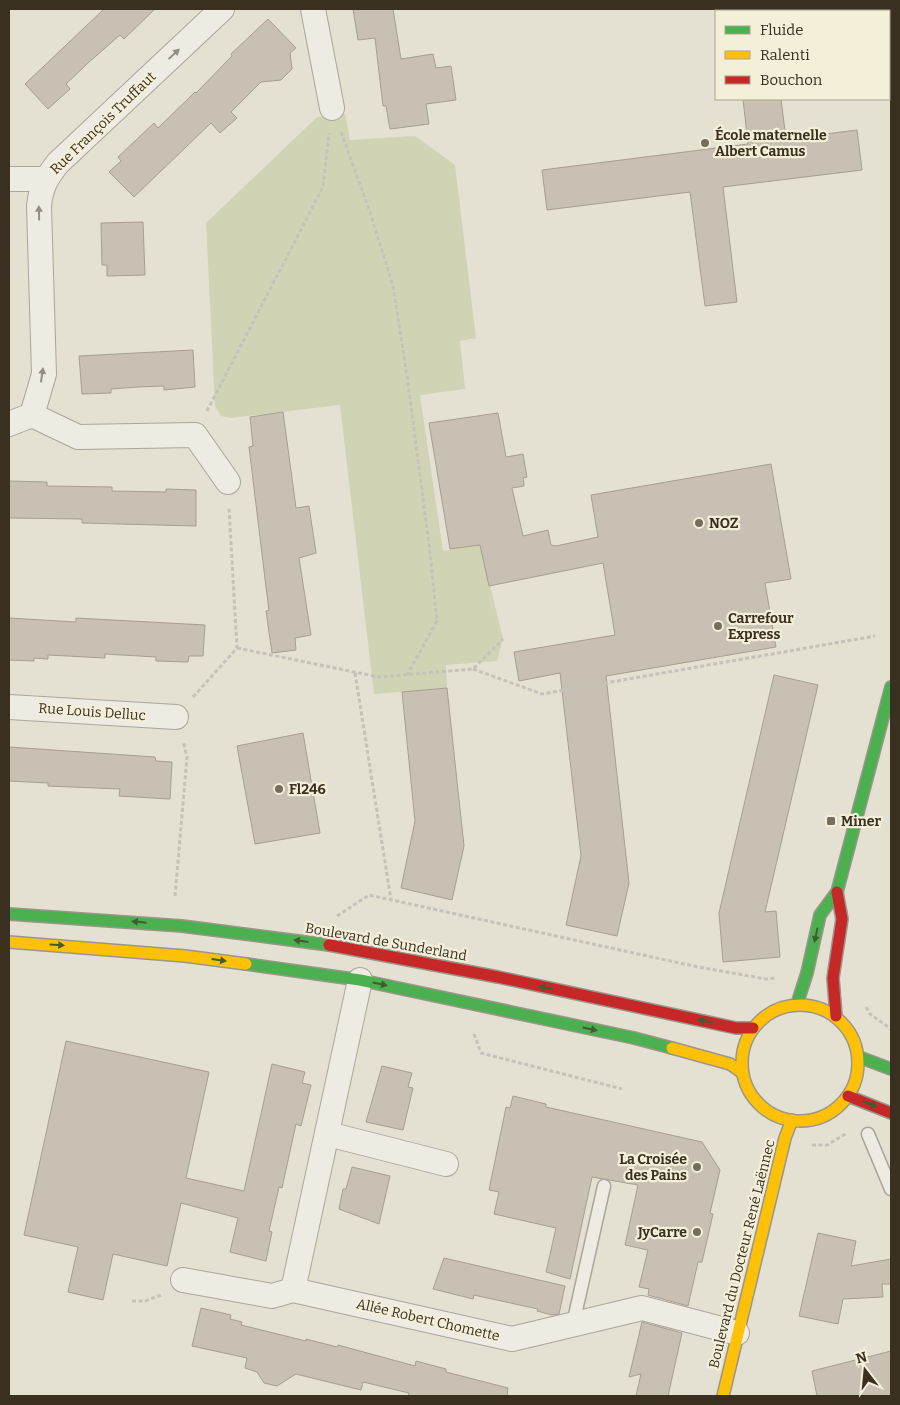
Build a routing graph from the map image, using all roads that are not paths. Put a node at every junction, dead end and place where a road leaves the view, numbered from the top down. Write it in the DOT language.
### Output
graph roads {
  1 [pos="222,9"];
  2 [pos="313,9"];
  3 [pos="332,108"];
  4 [pos="9,179"];
  5 [pos="46,179"];
  6 [pos="32,415"];
  7 [pos="9,424"];
  8 [pos="228,482"];
  9 [pos="891,687"];
  10 [pos="9,707"];
  11 [pos="176,718"];
  12 [pos="837,892"];
  13 [pos="9,914"];
  14 [pos="9,942"];
  15 [pos="360,980"];
  16 [pos="797,1004"];
  17 [pos="836,1016"];
  18 [pos="753,1028"];
  19 [pos="859,1057"];
  20 [pos="891,1069"];
  21 [pos="743,1073"];
  22 [pos="848,1096"];
  23 [pos="891,1113"];
  24 [pos="792,1120"];
  25 [pos="328,1134"];
  26 [pos="868,1134"];
  27 [pos="446,1164"];
  28 [pos="604,1186"];
  29 [pos="891,1189"];
  30 [pos="183,1280"];
  31 [pos="293,1290"];
  32 [pos="572,1324"];
  33 [pos="737,1333"];
  34 [pos="723,1396"];
  5 -- 1 [label="street, Rue François Truffaut, one-way"];
  2 -- 3 [label="street"];
  4 -- 5 [label="street"];
  6 -- 5 [label="street, Rue François Truffaut, one-way"];
  6 -- 7 [label="street"];
  6 -- 8 [label="street"];
  9 -- 12 [label="main road"];
  10 -- 11 [label="street, Rue Louis Delluc"];
  12 -- 16 [label="main road, one-way"];
  12 -- 17 [label="main road"];
  18 -- 13 [label="main road, Boulevard de Sunderland, one-way"];
  14 -- 15 [label="main road, one-way"];
  15 -- 21 [label="main road, one-way"];
  15 -- 25 [label="street"];
  16 -- 17 [label="main road"];
  16 -- 18 [label="main road"];
  17 -- 19 [label="main road"];
  18 -- 21 [label="main road"];
  19 -- 20 [label="main road"];
  19 -- 22 [label="main road"];
  21 -- 24 [label="main road"];
  22 -- 23 [label="main road, one-way"];
  22 -- 24 [label="main road"];
  24 -- 33 [label="main road, Boulevard du Docteur René Laënnec"];
  25 -- 27 [label="street"];
  25 -- 31 [label="street"];
  26 -- 29 [label="lane"];
  28 -- 32 [label="lane"];
  30 -- 31 [label="street, Allée Robert Chomette"];
  31 -- 32 [label="street, Allée Robert Chomette"];
  32 -- 33 [label="street, Allée Robert Chomette"];
  33 -- 34 [label="main road, Boulevard du Docteur René Laënnec"];
}
